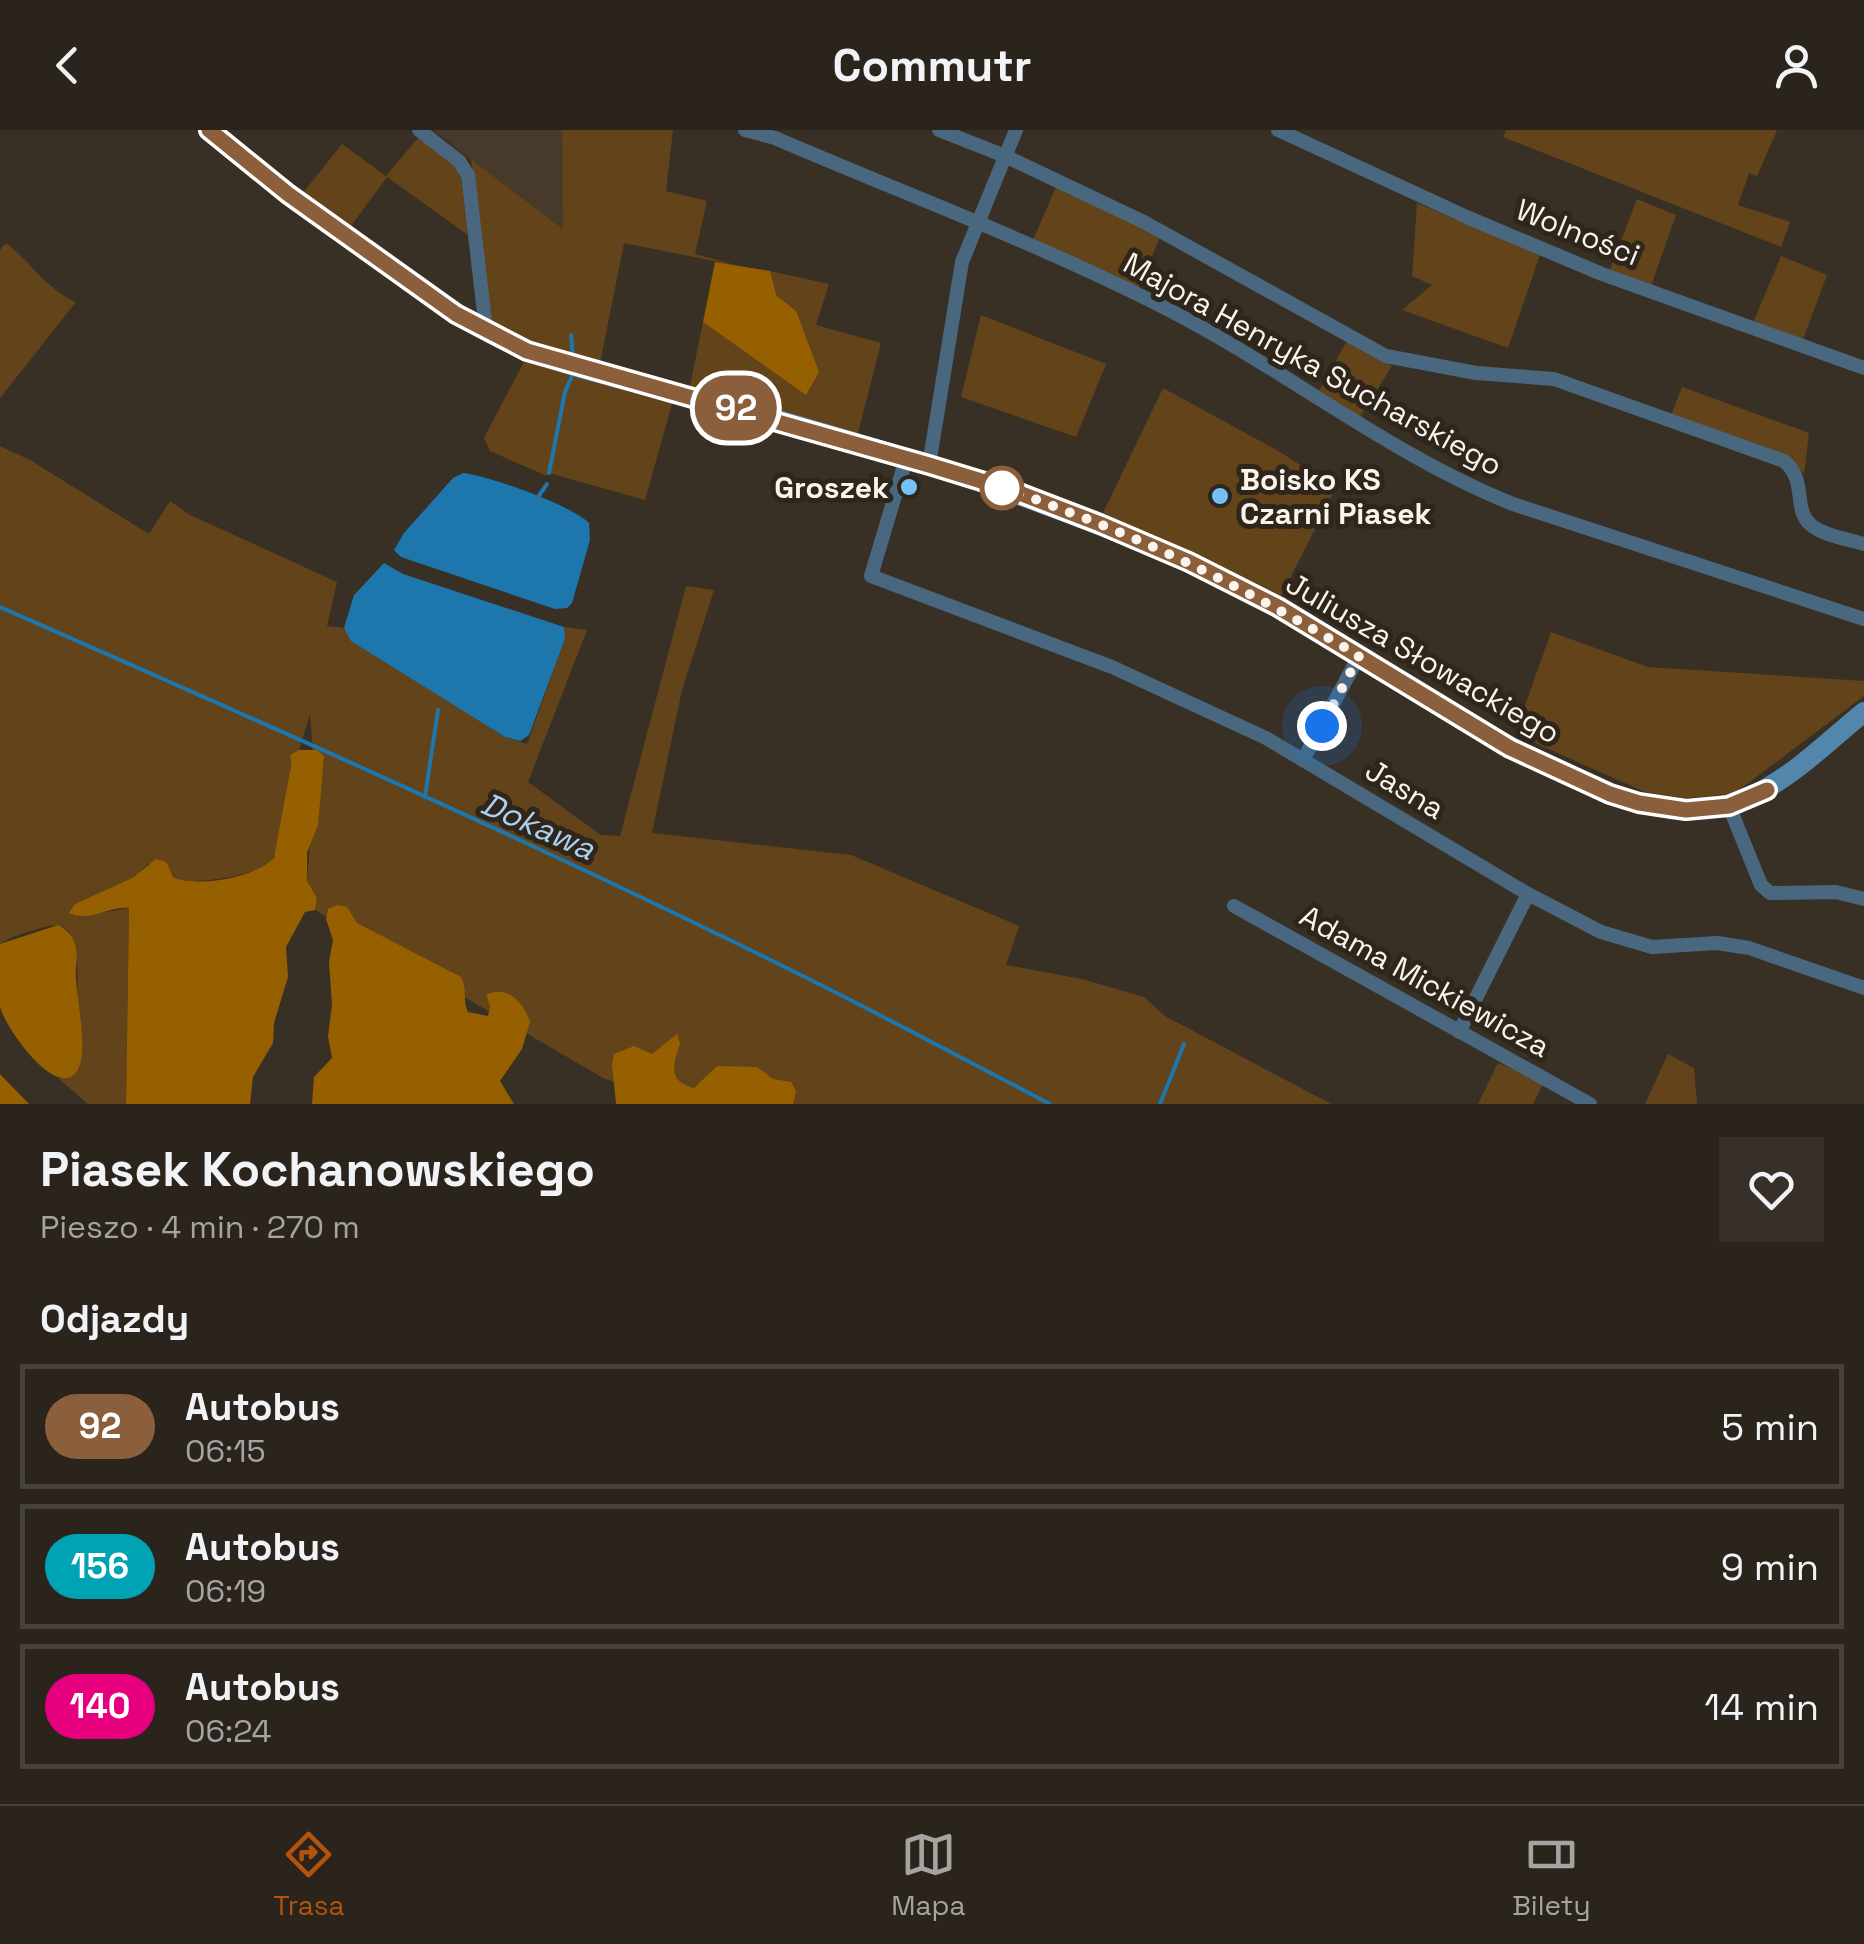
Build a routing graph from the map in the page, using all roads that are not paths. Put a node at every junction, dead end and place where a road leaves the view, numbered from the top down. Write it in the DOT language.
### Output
graph roads {
  1 [pos="209,130"];
  2 [pos="420,130"];
  3 [pos="745,130"];
  4 [pos="939,130"];
  5 [pos="1016,130"];
  6 [pos="1278,130"];
  7 [pos="1005,156"];
  8 [pos="976,222"];
  9 [pos="486,330"];
  10 [pos="1864,368"];
  11 [pos="906,459"];
  12 [pos="929,465"];
  13 [pos="1864,544"];
  14 [pos="1864,619"];
  15 [pos="1359,656"];
  16 [pos="1864,712"];
  17 [pos="1303,760"];
  18 [pos="1729,806"];
  19 [pos="1528,894"];
  20 [pos="1864,899"];
  21 [pos="1234,906"];
  22 [pos="1864,988"];
  23 [pos="1459,1032"];
  24 [pos="1590,1104"];
  1 -- 9 [label="street, Juliusza Słowackiego"];
  2 -- 9 [label="street"];
  3 -- 8 [label="street, Majora Henryka Sucharskiego"];
  4 -- 7 [label="street"];
  5 -- 7 [label="street"];
  6 -- 10 [label="street, Wolności"];
  7 -- 8 [label="street"];
  7 -- 13 [label="street"];
  8 -- 12 [label="street"];
  8 -- 14 [label="street, Majora Henryka Sucharskiego"];
  9 -- 11 [label="street, Juliusza Słowackiego"];
  11 -- 12 [label="street, Juliusza Słowackiego"];
  11 -- 17 [label="street, Jasna"];
  12 -- 15 [label="street, Juliusza Słowackiego"];
  15 -- 17 [label="street"];
  15 -- 18 [label="street, Juliusza Słowackiego"];
  16 -- 18 [label="street, Juliusza Słowackiego"];
  17 -- 19 [label="street, Jasna"];
  18 -- 20 [label="street"];
  19 -- 22 [label="street, Jasna"];
  19 -- 23 [label="street"];
  21 -- 23 [label="street, Adama Mickiewicza"];
  23 -- 24 [label="street, Adama Mickiewicza"];
}
